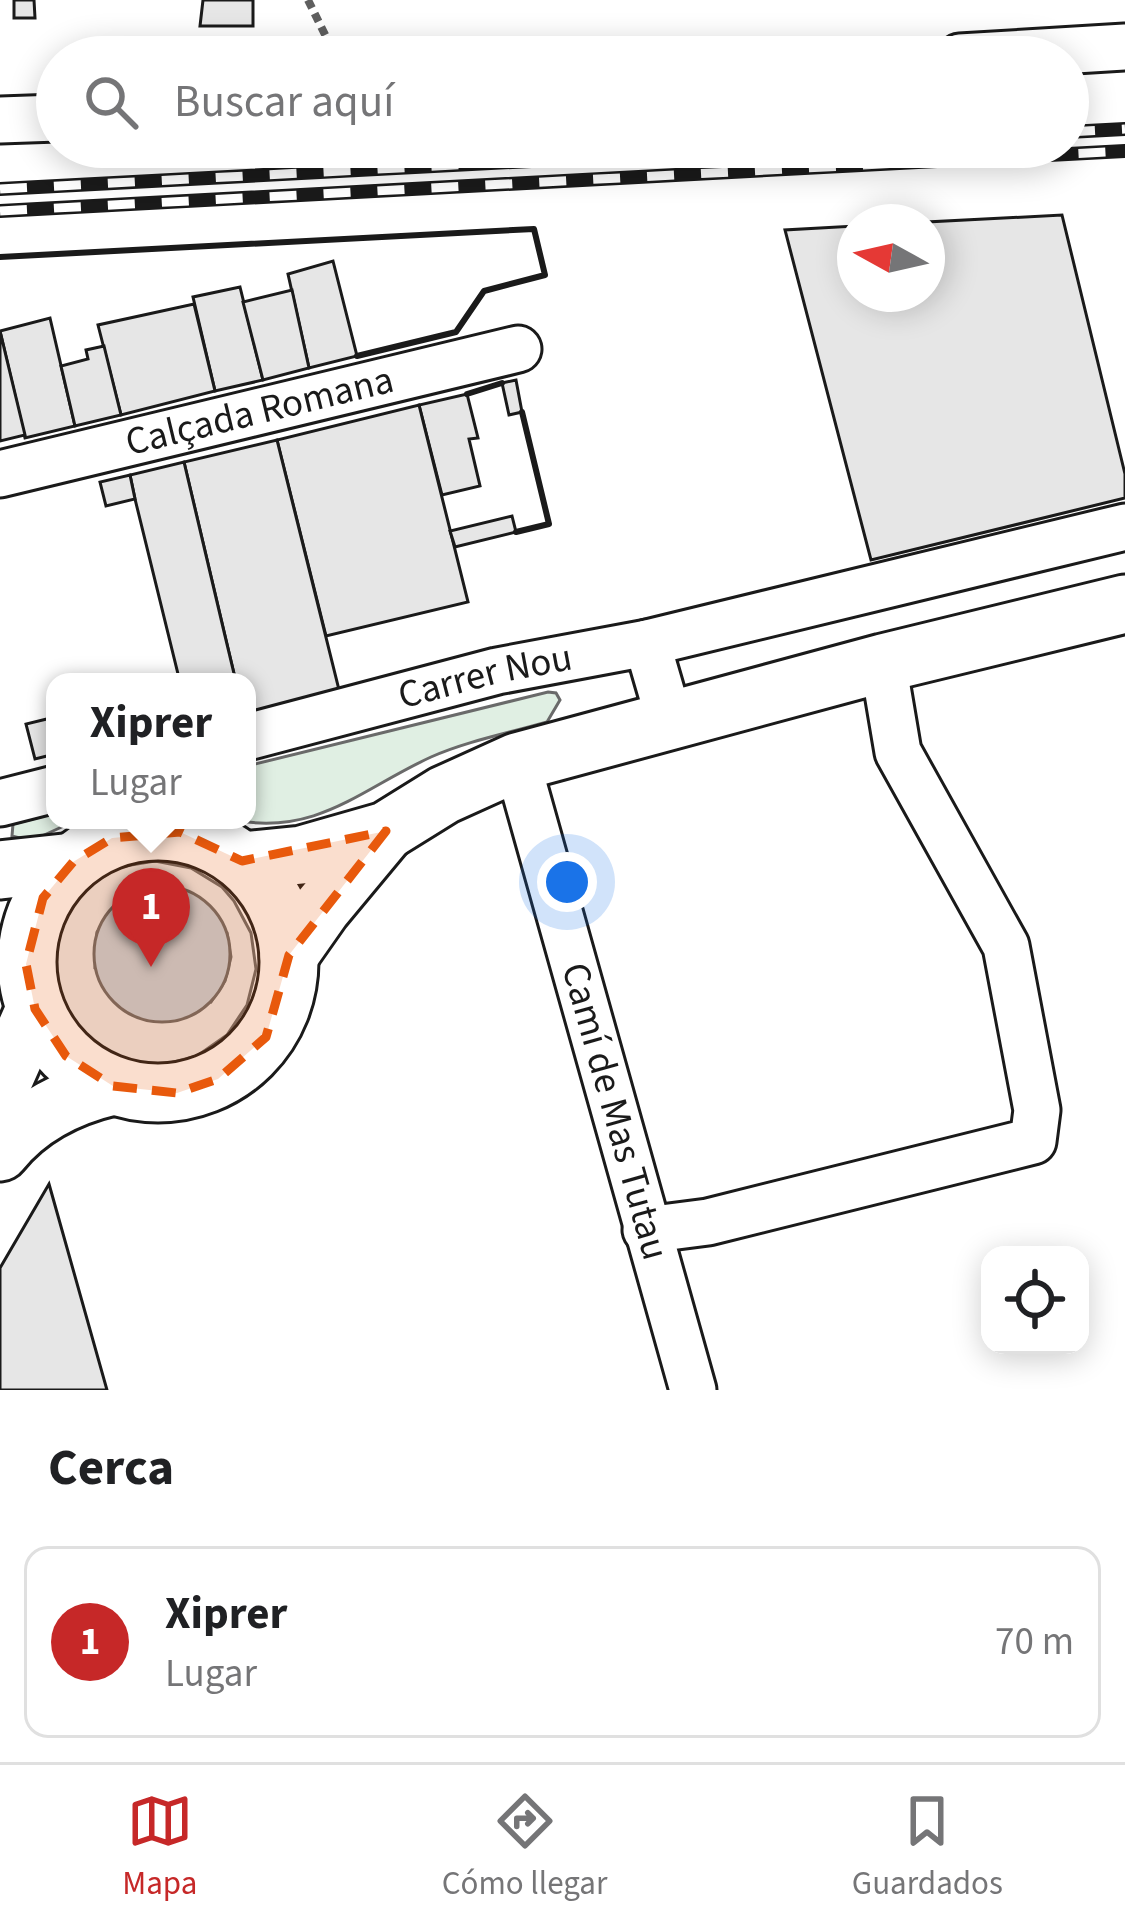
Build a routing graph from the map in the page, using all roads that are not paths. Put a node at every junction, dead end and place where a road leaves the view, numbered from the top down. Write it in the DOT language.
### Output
graph roads {
  1 [pos="1125,47"];
  2 [pos="1089,49"];
  3 [pos="36,119"];
  4 [pos="0,120"];
  5 [pos="518,349"];
  6 [pos="0,474"];
  7 [pos="1125,527"];
  8 [pos="1125,604"];
  9 [pos="647,644"];
  10 [pos="883,663"];
  11 [pos="670,722"];
  12 [pos="256,735"];
  13 [pos="518,762"];
  14 [pos="46,790"];
  15 [pos="0,803"];
  16 [pos="386,831"];
  17 [pos="242,861"];
  18 [pos="73,862"];
  19 [pos="0,870"];
  20 [pos="14,934"];
  21 [pos="289,955"];
  22 [pos="35,1009"];
  23 [pos="113,1086"];
  24 [pos="0,1088"];
  25 [pos="0,1152"];
  26 [pos="646,1230"];
  27 [pos="693,1390"];
  1 -- 2 [label="street"];
  3 -- 4 [label="street"];
  5 -- 6 [label="street, Calçada Romana"];
  7 -- 9 [label="street, Carrer Nou"];
  8 -- 10 [label="main road"];
  9 -- 11 [label="street"];
  9 -- 12 [label="street, Carrer Nou"];
  10 -- 11 [label="main road"];
  10 -- 26 [label="street"];
  11 -- 13 [label="main road"];
  13 -- 16 [label="main road"];
  13 -- 26 [label="street, Camí de Mas Tutau"];
  14 -- 15 [label="street"];
  16 -- 17 [label="main road"];
  16 -- 21 [label="main road"];
  17 -- 18 [label="main road"];
  17 -- 21 [label="main road"];
  18 -- 19 [label="main road"];
  18 -- 20 [label="main road"];
  20 -- 22 [label="main road"];
  21 -- 23 [label="main road"];
  22 -- 23 [label="main road"];
  22 -- 24 [label="main road"];
  23 -- 25 [label="main road"];
  26 -- 27 [label="street, Camí de Mas Tutau"];
}
